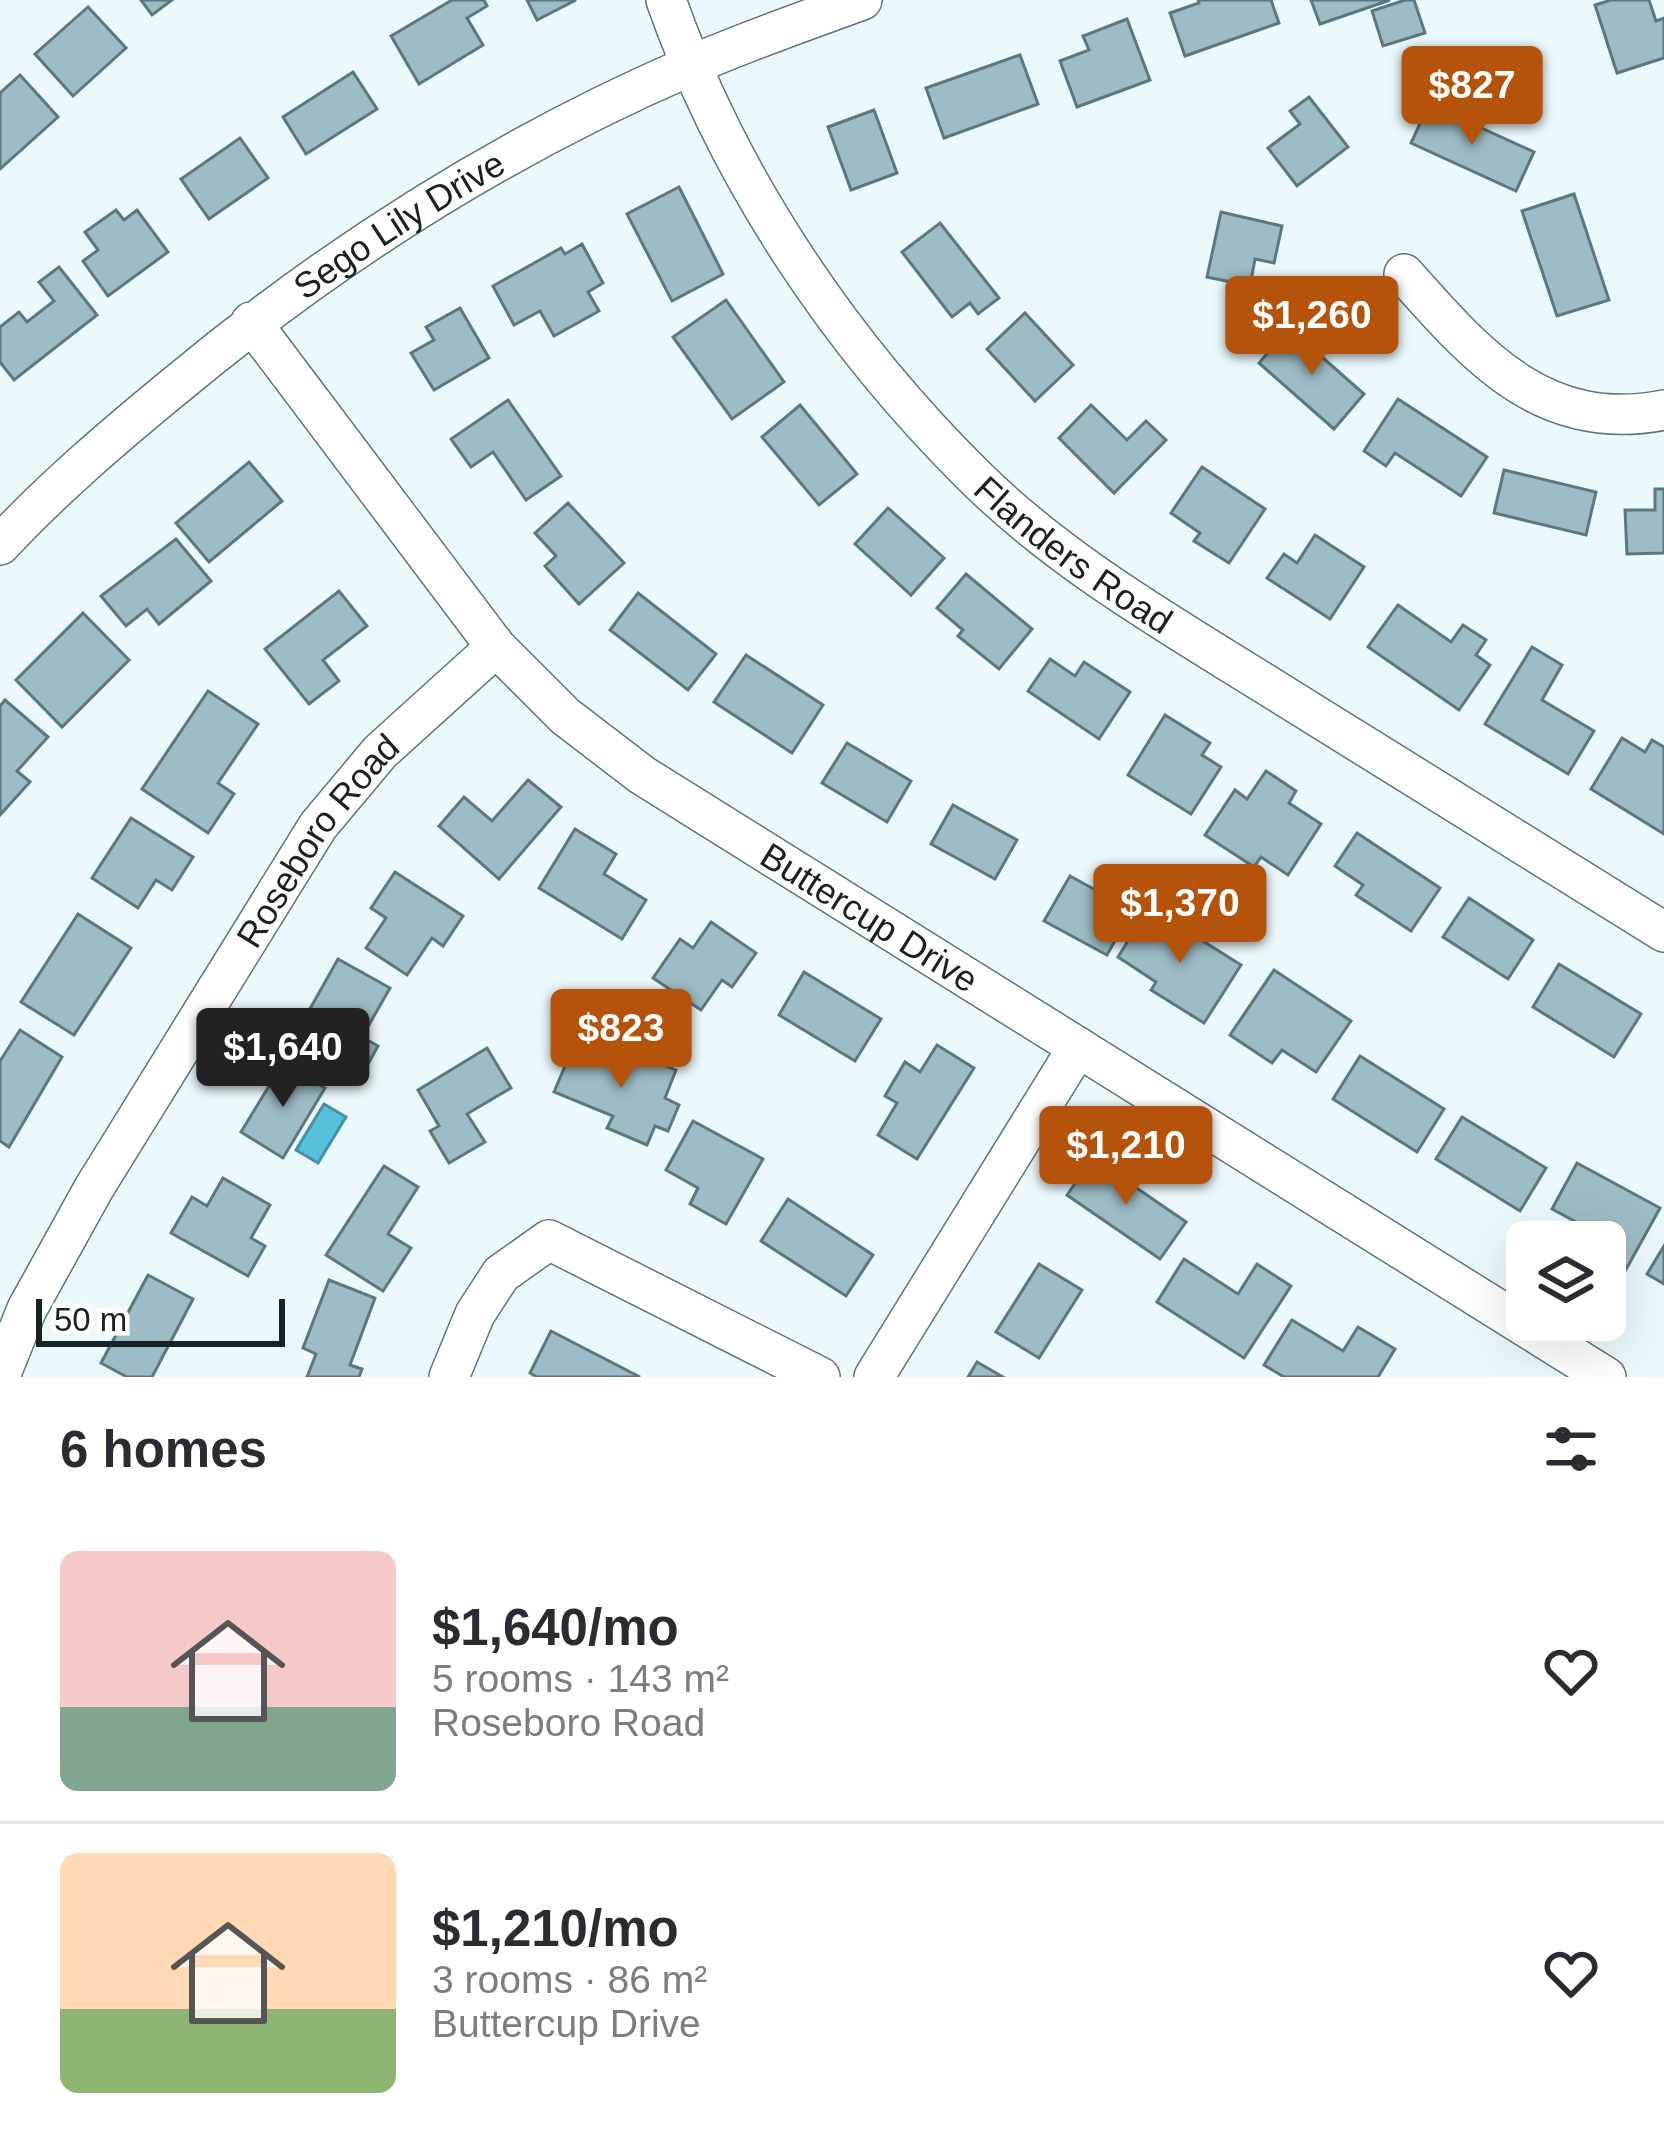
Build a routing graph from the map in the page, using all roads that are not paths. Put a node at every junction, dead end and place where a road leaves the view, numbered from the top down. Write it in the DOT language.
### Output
graph roads {
  1 [pos="666,0"];
  2 [pos="862,0"];
  3 [pos="693,64"];
  4 [pos="1404,274"];
  5 [pos="251,322"];
  6 [pos="1664,410"];
  7 [pos="0,545"];
  8 [pos="496,647"];
  9 [pos="1664,932"];
  10 [pos="1078,1047"];
  11 [pos="0,1376"];
  12 [pos="449,1377"];
  13 [pos="820,1377"];
  14 [pos="874,1377"];
  15 [pos="1605,1377"];
  1 -- 3 [label="street, Flanders Road"];
  2 -- 3 [label="street, Sego Lily Drive"];
  3 -- 5 [label="street, Sego Lily Drive"];
  3 -- 9 [label="street, Flanders Road"];
  4 -- 6 [label="street"];
  5 -- 7 [label="street, Sego Lily Drive"];
  5 -- 8 [label="street, Buttercup Drive"];
  8 -- 10 [label="street, Buttercup Drive"];
  8 -- 11 [label="street, Roseboro Road"];
  10 -- 14 [label="street"];
  10 -- 15 [label="street, Buttercup Drive"];
  12 -- 13 [label="street"];
}
